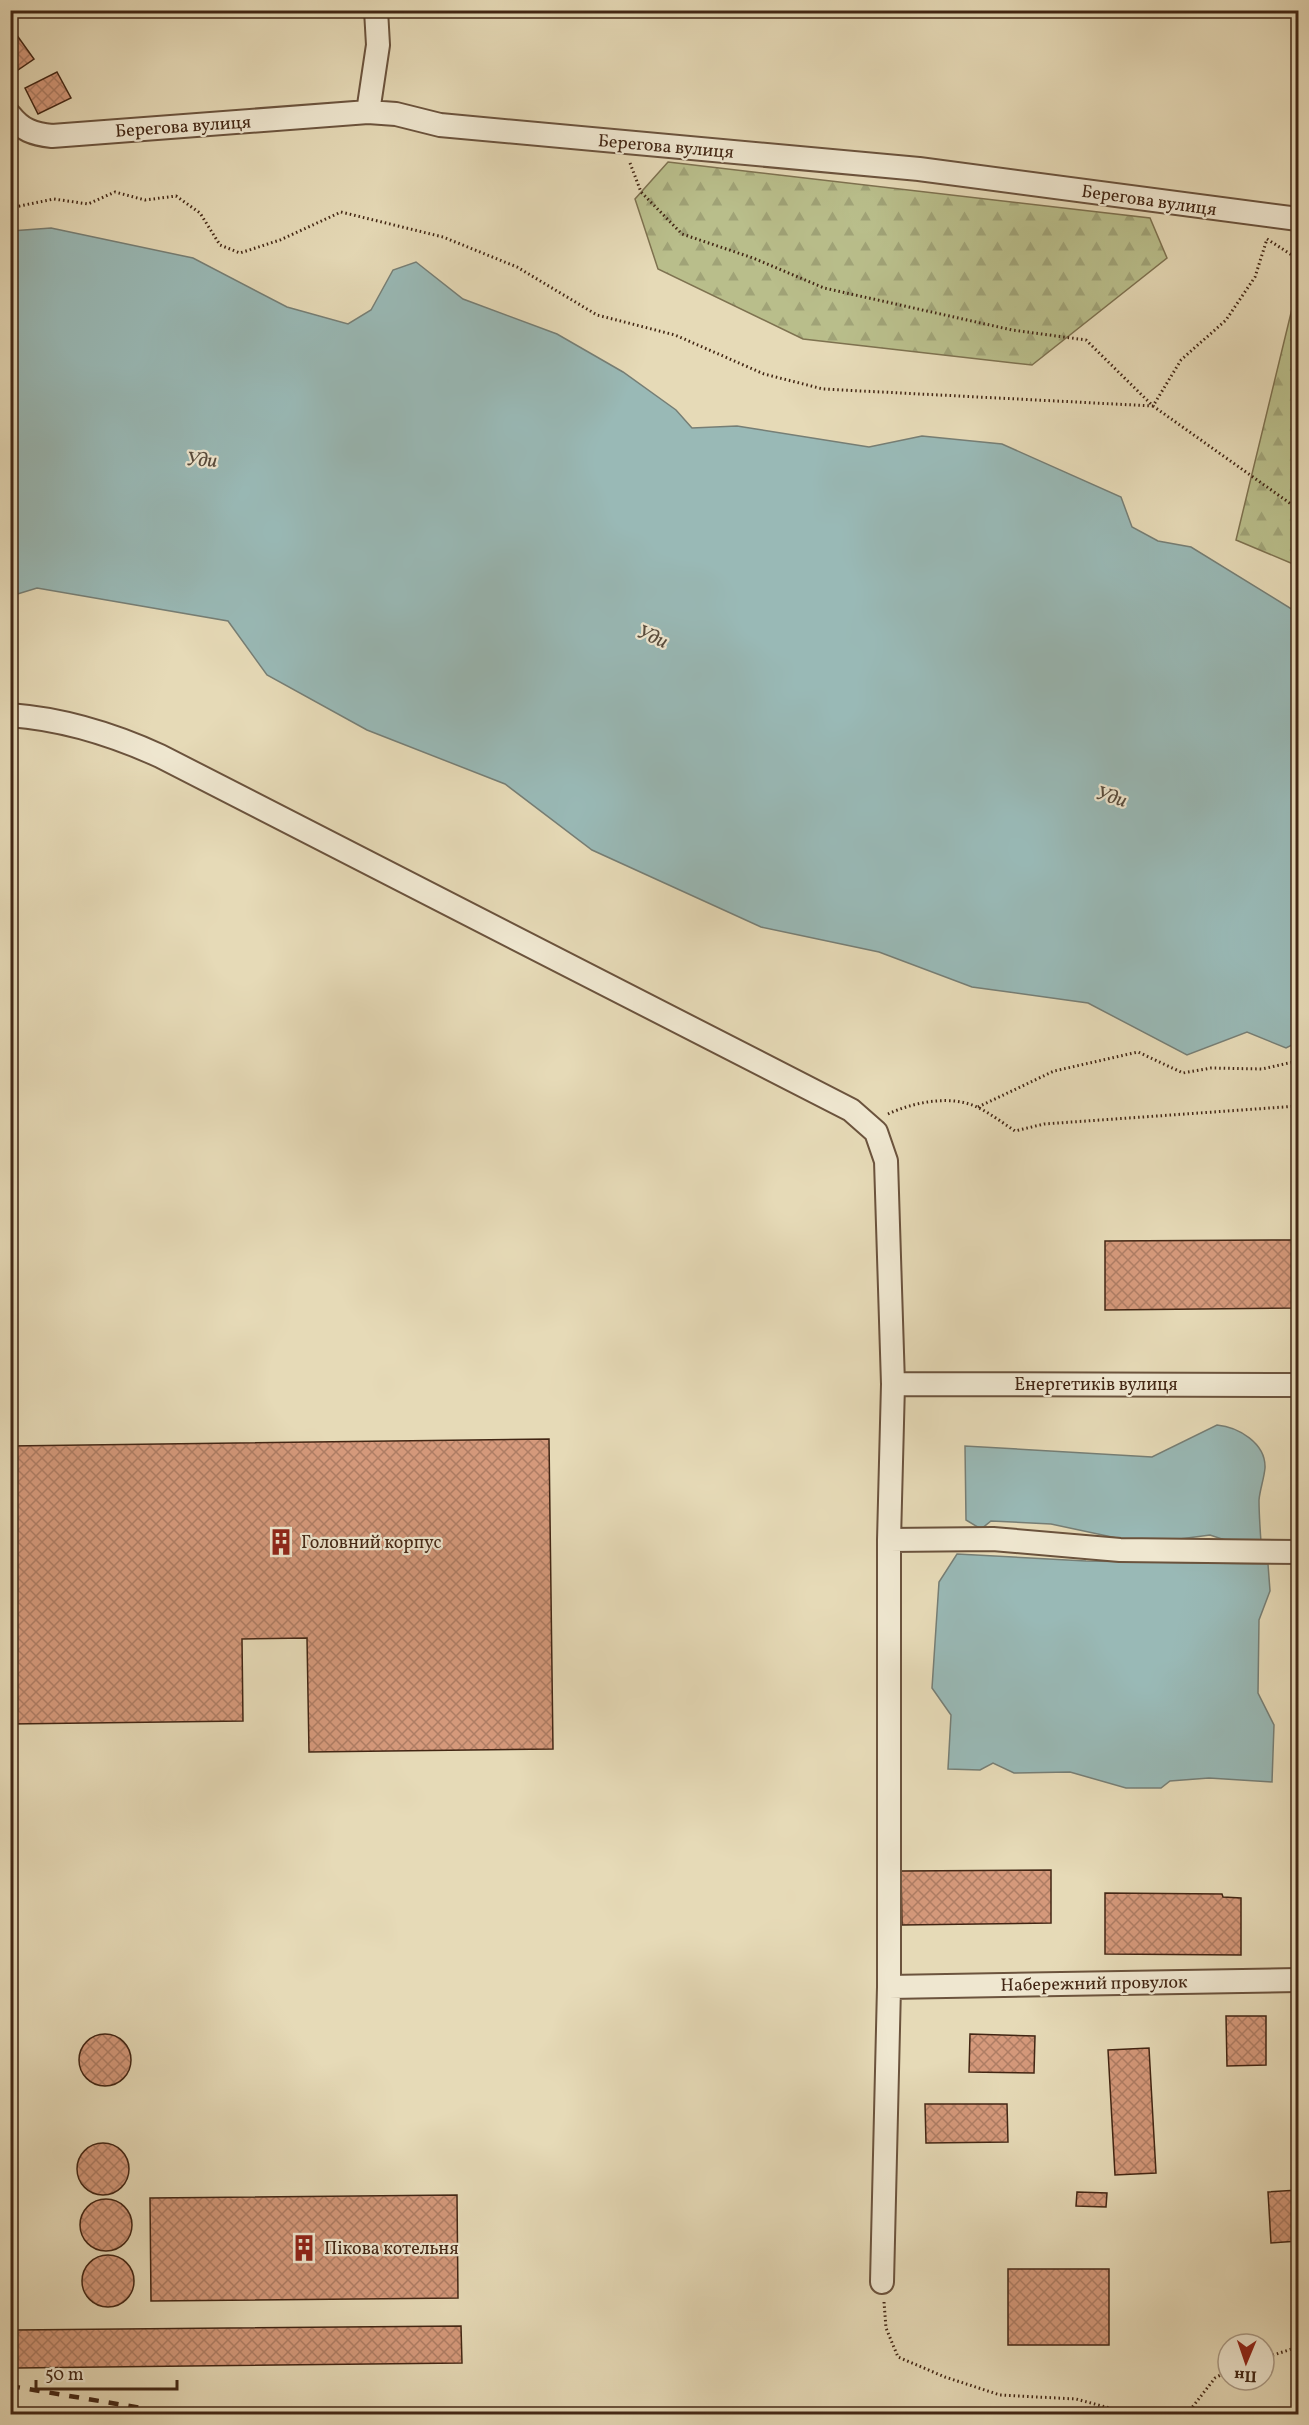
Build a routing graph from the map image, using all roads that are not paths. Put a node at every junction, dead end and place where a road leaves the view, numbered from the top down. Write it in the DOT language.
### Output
graph roads {
  1 [pos="376,10"];
  2 [pos="368,112"];
  3 [pos="10,114"];
  4 [pos="1299,219"];
  5 [pos="10,714"];
  6 [pos="894,1384"];
  7 [pos="1299,1385"];
  8 [pos="890,1540"];
  9 [pos="1299,1552"];
  10 [pos="1299,1980"];
  11 [pos="889,1987"];
  12 [pos="882,2282"];
  1 -- 2 [label="street"];
  2 -- 3 [label="street, Берегова вулиця"];
  2 -- 4 [label="street, Берегова вулиця"];
  5 -- 6 [label="street"];
  6 -- 7 [label="street, Енергетиків вулиця"];
  6 -- 8 [label="street"];
  8 -- 9 [label="street"];
  8 -- 11 [label="street"];
  10 -- 11 [label="street, Набережний провулок"];
  11 -- 12 [label="street"];
}
